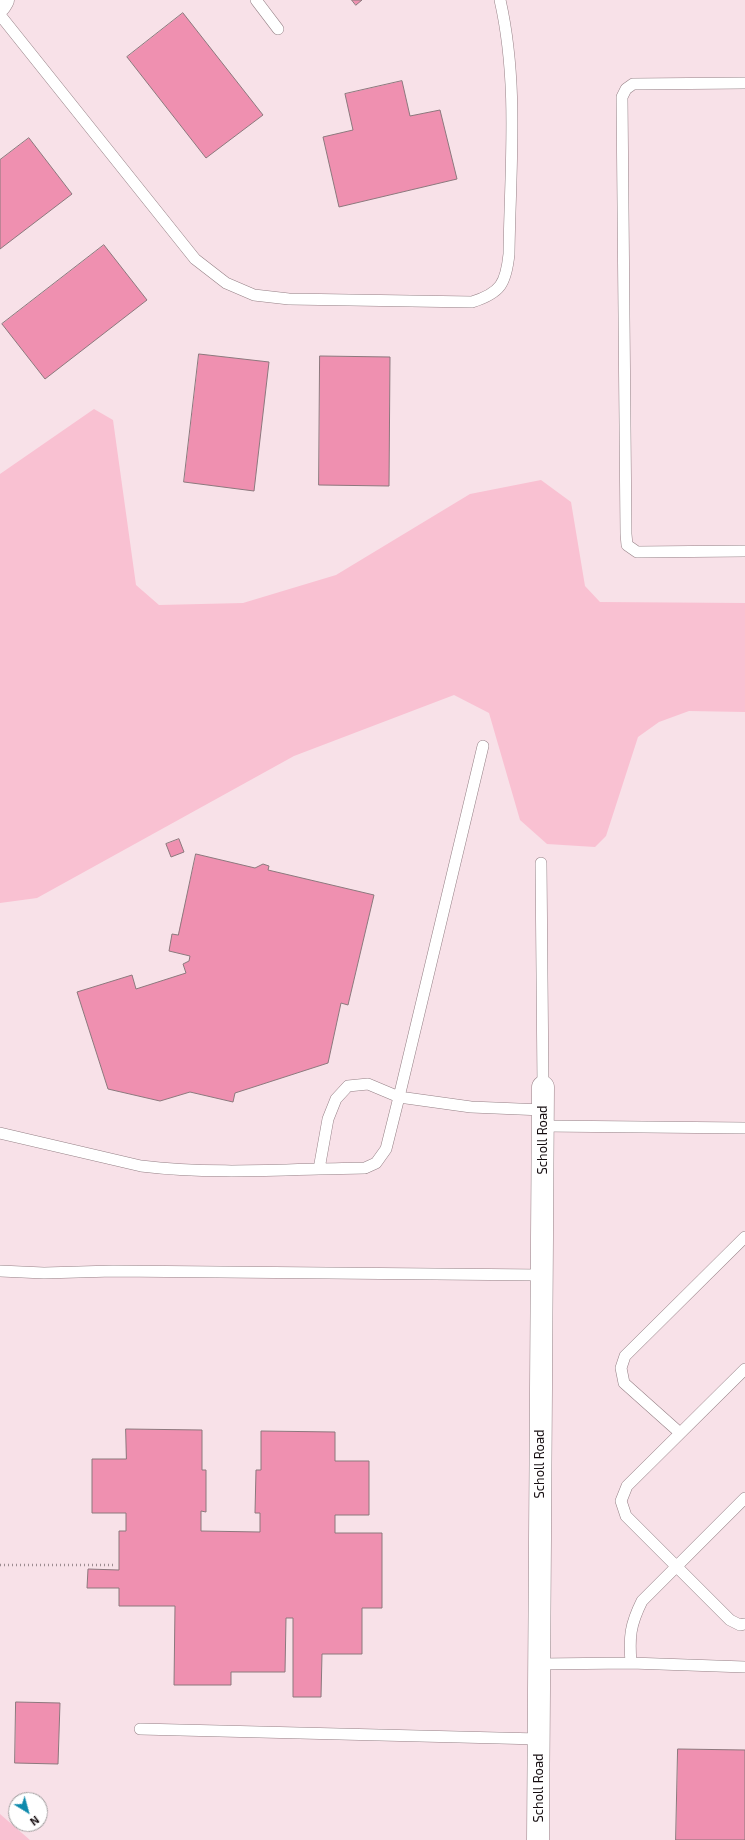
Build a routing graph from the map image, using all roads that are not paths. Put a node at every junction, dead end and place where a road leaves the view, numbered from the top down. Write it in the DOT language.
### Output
graph roads {
  1 [pos="3,0"];
  2 [pos="256,0"];
  3 [pos="500,0"];
  4 [pos="0,5"];
  5 [pos="0,14"];
  6 [pos="278,29"];
  7 [pos="745,83"];
  8 [pos="745,551"];
  9 [pos="484,746"];
  10 [pos="541,863"];
  11 [pos="543,1087"];
  12 [pos="399,1097"];
  13 [pos="543,1118"];
  14 [pos="745,1128"];
  15 [pos="0,1133"];
  16 [pos="319,1169"];
  17 [pos="745,1237"];
  18 [pos="0,1271"];
  19 [pos="542,1275"];
  20 [pos="745,1369"];
  21 [pos="680,1433"];
  22 [pos="745,1498"];
  23 [pos="677,1565"];
  24 [pos="745,1624"];
  25 [pos="631,1663"];
  26 [pos="539,1664"];
  27 [pos="745,1667"];
  28 [pos="140,1729"];
  29 [pos="539,1739"];
  30 [pos="538,1840"];
  1 -- 4 [label="street"];
  2 -- 6 [label="lane"];
  3 -- 5 [label="lane"];
  7 -- 8 [label="lane"];
  9 -- 12 [label="lane"];
  10 -- 11 [label="lane"];
  11 -- 13 [label="street, Scholl Road"];
  12 -- 13 [label="lane"];
  12 -- 16 [label="lane"];
  12 -- 16 [label="lane"];
  13 -- 14 [label="lane"];
  13 -- 19 [label="street, Scholl Road"];
  15 -- 16 [label="lane"];
  17 -- 21 [label="lane"];
  18 -- 19 [label="lane"];
  19 -- 26 [label="street, Scholl Road"];
  20 -- 21 [label="lane"];
  21 -- 23 [label="lane"];
  22 -- 23 [label="lane"];
  23 -- 24 [label="lane"];
  23 -- 25 [label="lane"];
  25 -- 26 [label="lane"];
  25 -- 27 [label="lane"];
  26 -- 29 [label="street, Scholl Road"];
  28 -- 29 [label="lane"];
  29 -- 30 [label="street, Scholl Road"];
}
